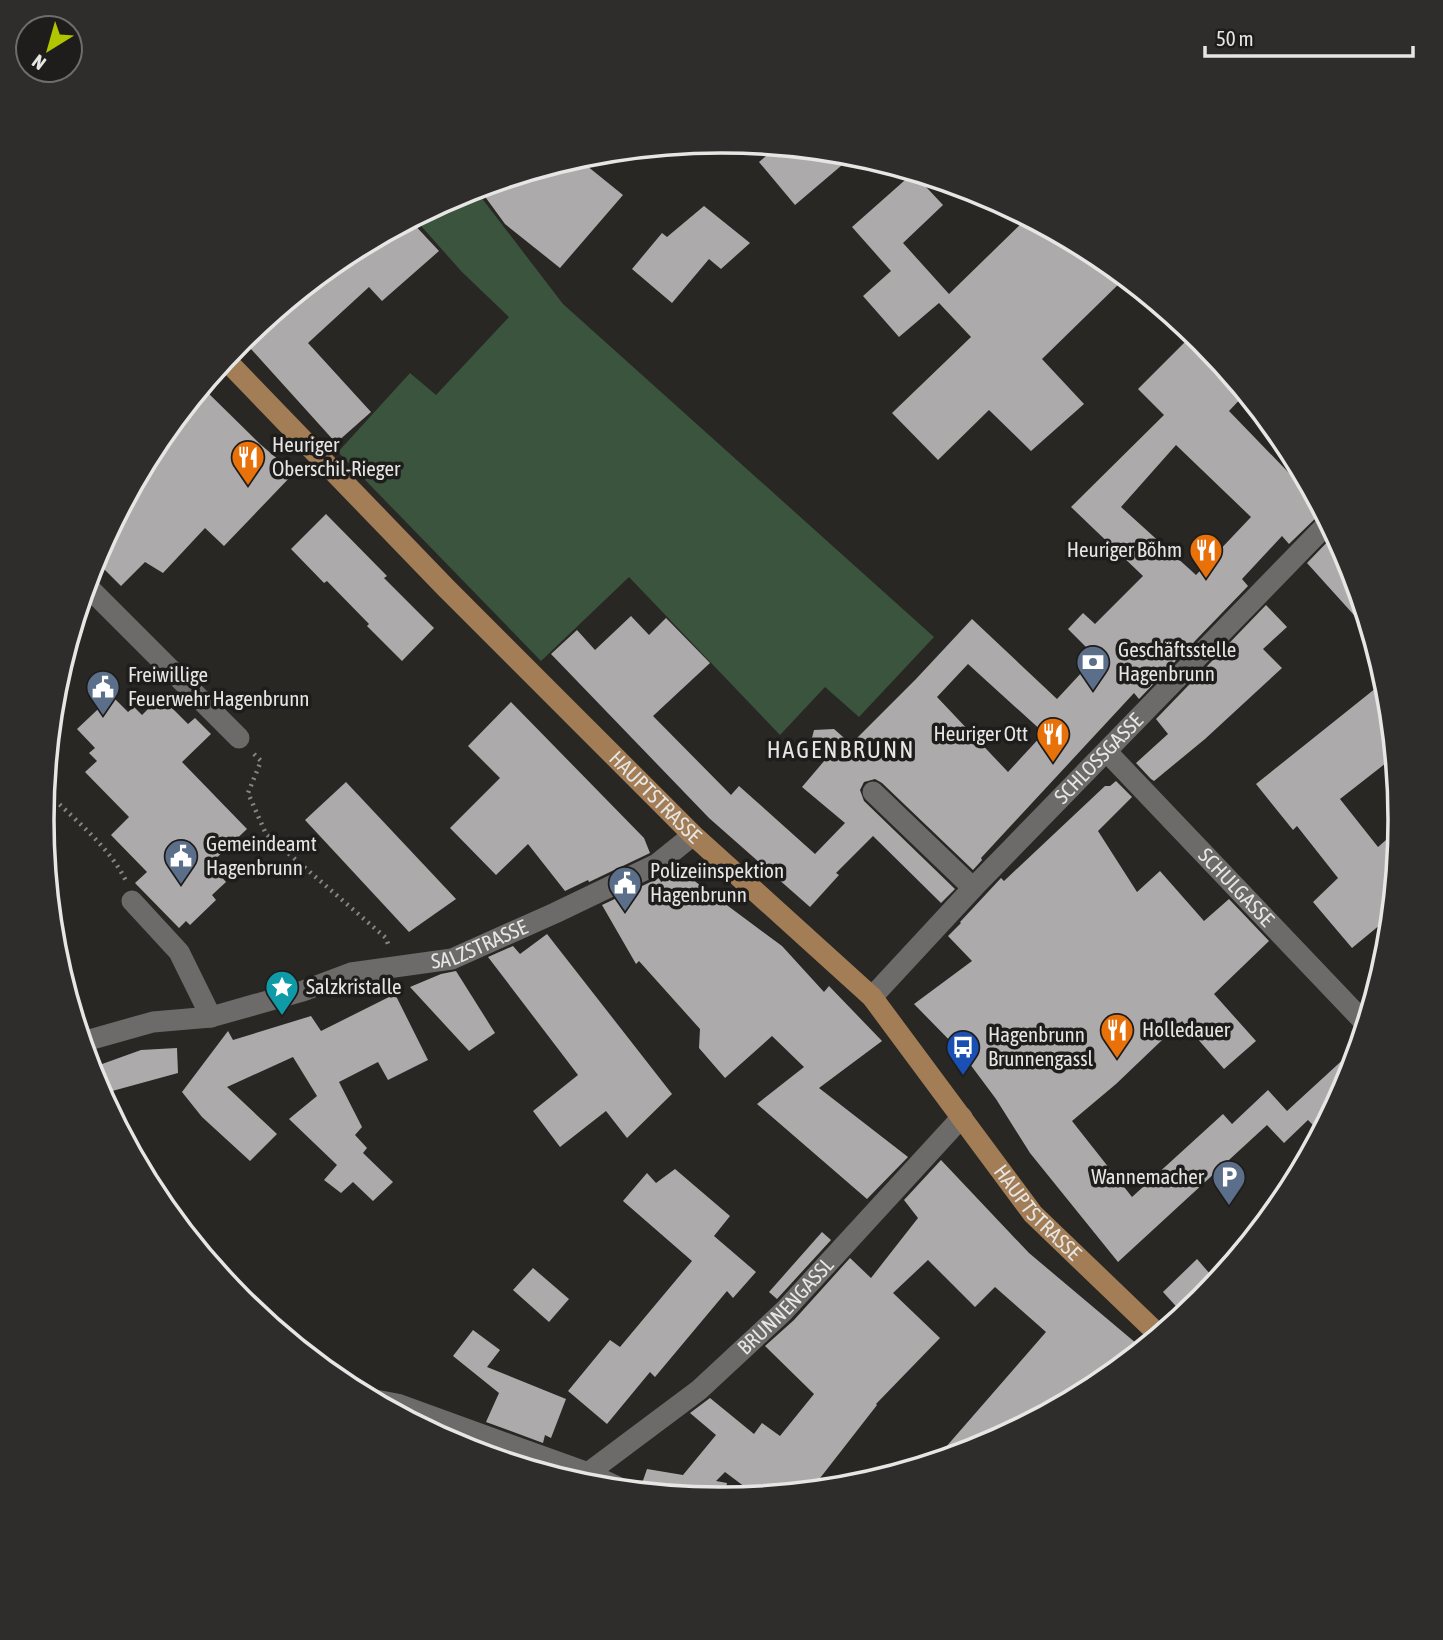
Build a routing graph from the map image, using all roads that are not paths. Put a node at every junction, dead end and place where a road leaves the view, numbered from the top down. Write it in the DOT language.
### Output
graph roads {
  1 [pos="232,367"];
  2 [pos="1322,529"];
  3 [pos="95,594"];
  4 [pos="239,738"];
  5 [pos="1107,752"];
  6 [pos="873,792"];
  7 [pos="693,835"];
  8 [pos="973,888"];
  9 [pos="132,901"];
  10 [pos="872,997"];
  11 [pos="1359,1016"];
  12 [pos="211,1017"];
  13 [pos="92,1039"];
  14 [pos="962,1117"];
  15 [pos="1153,1328"];
  16 [pos="405,1407"];
  17 [pos="588,1473"];
  1 -- 7 [label="main road, HAUPTSTRASSE"];
  2 -- 5 [label="street, SCHLOSSGASSE"];
  3 -- 4 [label="street"];
  5 -- 8 [label="street, SCHLOSSGASSE"];
  5 -- 11 [label="street, SCHULGASSE"];
  6 -- 8 [label="street"];
  7 -- 10 [label="main road, HAUPTSTRASSE"];
  7 -- 12 [label="street, SALZSTRASSE"];
  8 -- 10 [label="street, SCHLOSSGASSE"];
  9 -- 12 [label="street"];
  10 -- 14 [label="main road, HAUPTSTRASSE"];
  12 -- 13 [label="street, SALZSTRASSE"];
  14 -- 15 [label="main road, HAUPTSTRASSE"];
  14 -- 17 [label="street, BRUNNENGASSL"];
  16 -- 17 [label="street"];
}
